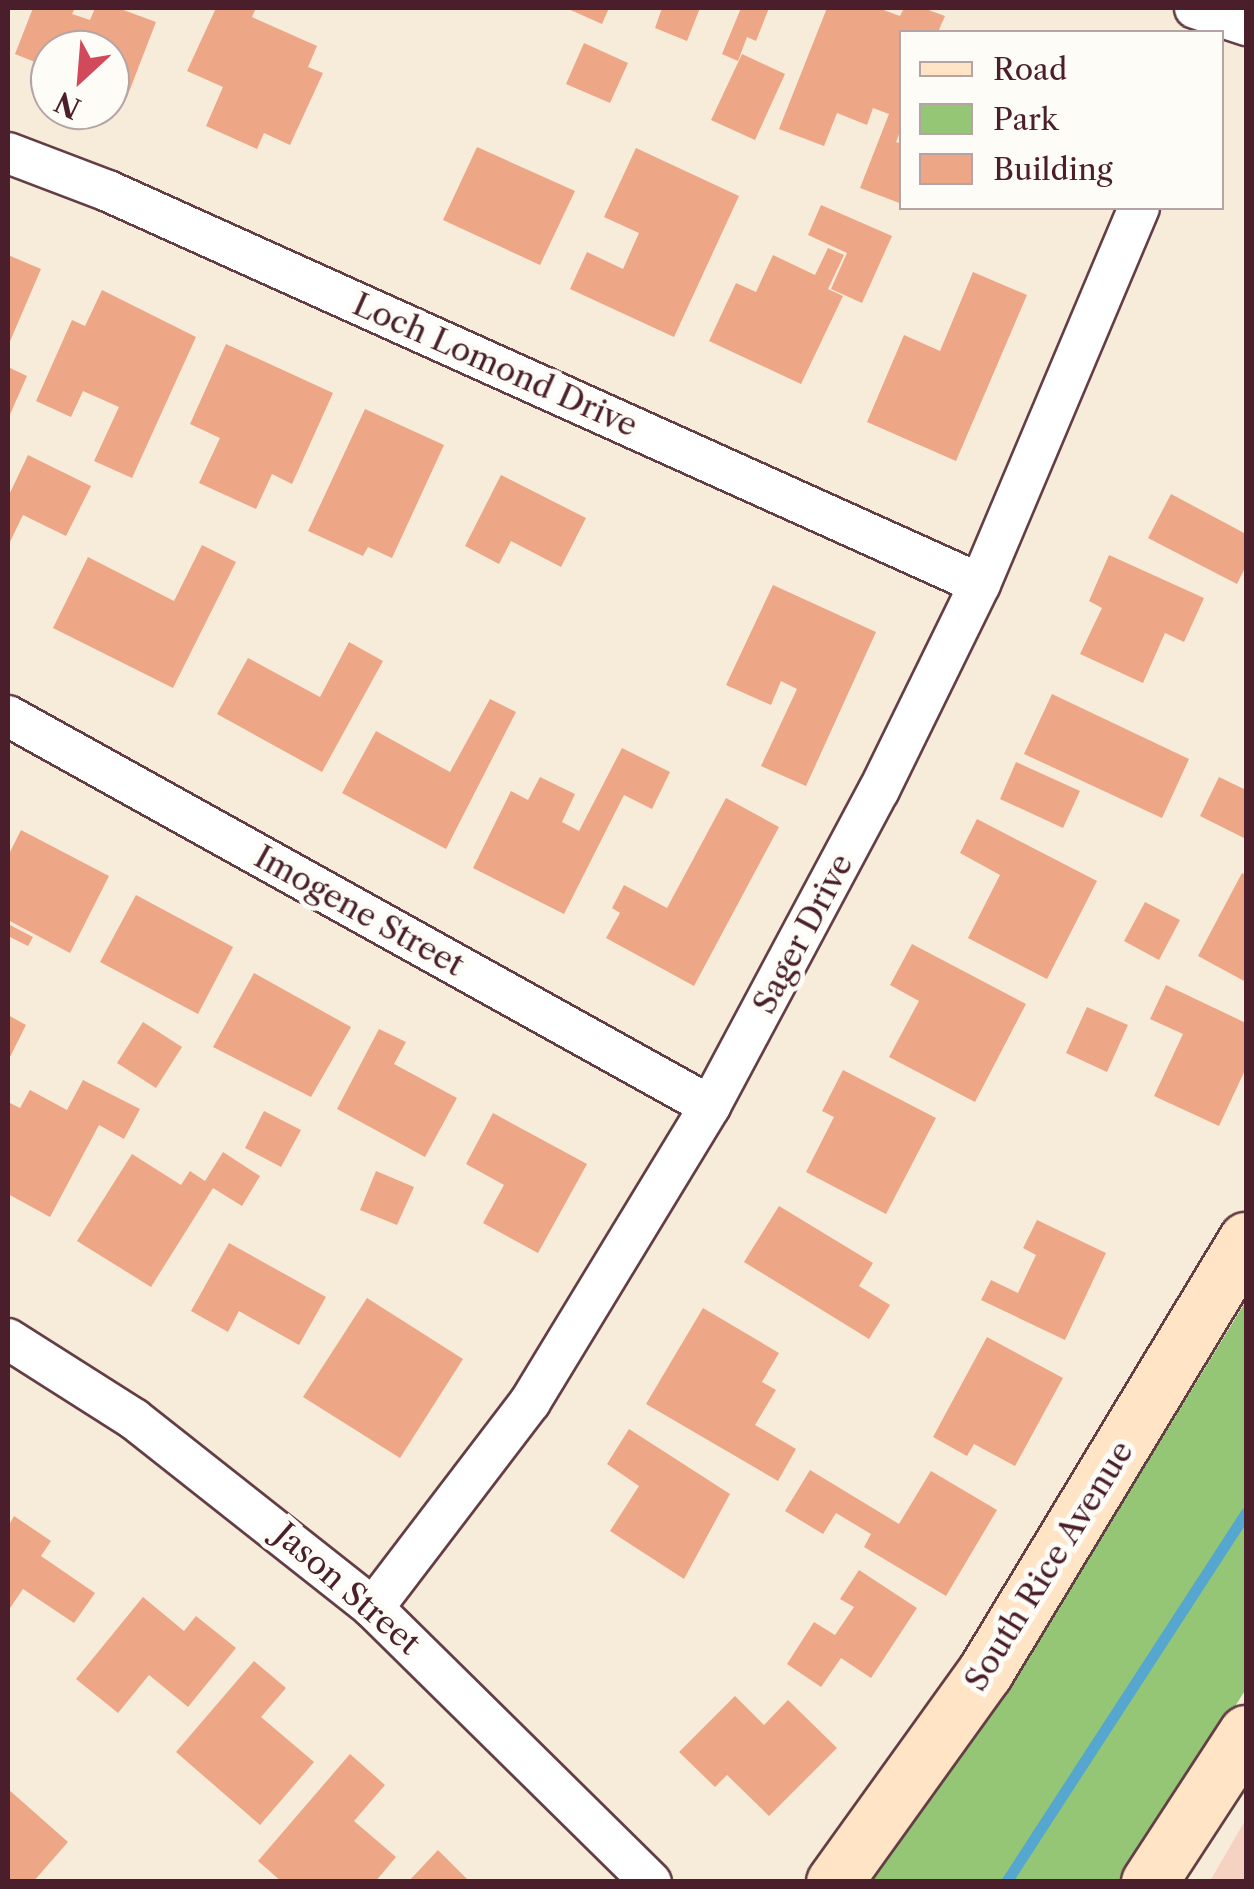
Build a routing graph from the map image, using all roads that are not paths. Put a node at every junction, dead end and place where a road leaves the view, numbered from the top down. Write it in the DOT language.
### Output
graph roads {
  1 [pos="1202,17"];
  2 [pos="1246,25"];
  3 [pos="8,153"];
  4 [pos="1138,210"];
  5 [pos="980,584"];
  6 [pos="8,716"];
  7 [pos="710,1106"];
  8 [pos="1246,1240"];
  9 [pos="8,1340"];
  10 [pos="372,1608"];
  11 [pos="1246,1732"];
  12 [pos="651,1882"];
  13 [pos="834,1882"];
  14 [pos="1150,1882"];
  1 -- 2 [label="street"];
  3 -- 5 [label="street, Loch Lomond Drive"];
  4 -- 5 [label="street, Sager Drive"];
  5 -- 7 [label="street, Sager Drive"];
  6 -- 7 [label="street, Imogene Street"];
  7 -- 10 [label="street, Sager Drive"];
  8 -- 13 [label="main road, South Rice Avenue"];
  9 -- 10 [label="street, Jason Street"];
  10 -- 12 [label="street, Jason Street"];
  11 -- 14 [label="main road"];
}
